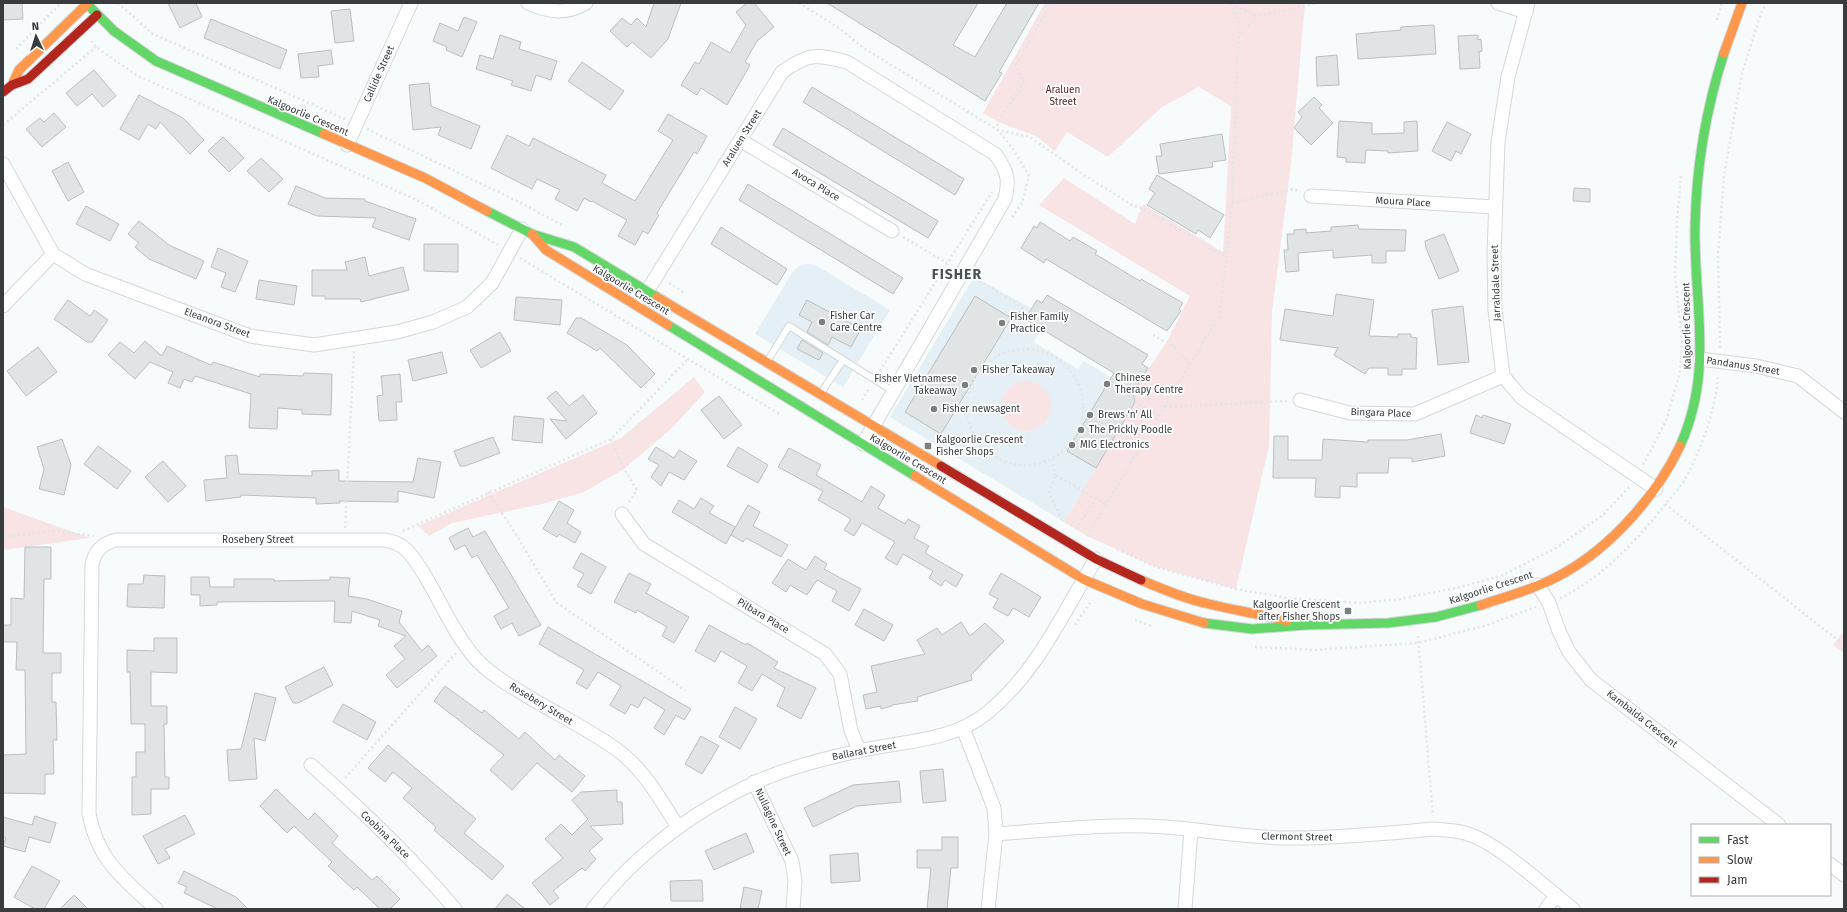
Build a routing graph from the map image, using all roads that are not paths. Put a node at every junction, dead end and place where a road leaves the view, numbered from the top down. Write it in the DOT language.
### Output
graph roads {
  1 [pos="87,3"];
  2 [pos="411,3"];
  3 [pos="528,3"];
  4 [pos="586,3"];
  5 [pos="1498,3"];
  6 [pos="1742,3"];
  7 [pos="1527,7"];
  8 [pos="97,15"];
  9 [pos="12,85"];
  10 [pos="3,92"];
  11 [pos="740,140"];
  12 [pos="347,144"];
  13 [pos="3,164"];
  14 [pos="1311,196"];
  15 [pos="1495,207"];
  16 [pos="892,230"];
  17 [pos="527,232"];
  18 [pos="53,254"];
  19 [pos="647,291"];
  20 [pos="3,306"];
  21 [pos="638,306"];
  22 [pos="1700,359"];
  23 [pos="843,360"];
  24 [pos="767,362"];
  25 [pos="1503,376"];
  26 [pos="893,391"];
  27 [pos="820,394"];
  28 [pos="1300,400"];
  29 [pos="1843,409"];
  30 [pos="873,426"];
  31 [pos="863,444"];
  32 [pos="1656,489"];
  33 [pos="622,514"];
  34 [pos="1096,558"];
  35 [pos="1083,579"];
  36 [pos="1538,585"];
  37 [pos="1301,626"];
  38 [pos="963,728"];
  39 [pos="859,750"];
  40 [pos="311,765"];
  41 [pos="754,782"];
  42 [pos="1779,824"];
  43 [pos="678,827"];
  44 [pos="1191,830"];
  45 [pos="996,834"];
  46 [pos="1831,865"];
  47 [pos="1844,875"];
  48 [pos="1556,895"];
  49 [pos="156,909"];
  50 [pos="455,909"];
  51 [pos="593,909"];
  52 [pos="792,909"];
  53 [pos="988,909"];
  54 [pos="1185,909"];
  55 [pos="1546,909"];
  56 [pos="1573,909"];
  1 -- 8 [label="street, Kalgoorlie Crescent"];
  1 -- 9 [label="street"];
  2 -- 12 [label="street, Callide Street"];
  3 -- 4 [label="street"];
  5 -- 7 [label="street"];
  6 -- 22 [label="street, Kalgoorlie Crescent"];
  7 -- 15 [label="street, Jarrahdale Street"];
  8 -- 9 [label="street"];
  8 -- 12 [label="street, Kalgoorlie Crescent"];
  9 -- 10 [label="street"];
  11 -- 16 [label="street, Avoca Place"];
  11 -- 19 [label="street, Araluen Street"];
  11 -- 26 [label="street, Araluen Street"];
  12 -- 17 [label="street, Kalgoorlie Crescent"];
  13 -- 18 [label="street, Eleanora Street"];
  14 -- 15 [label="street, Moura Place"];
  15 -- 25 [label="street, Jarrahdale Street"];
  17 -- 18 [label="street, Eleanora Street"];
  17 -- 19 [label="street, Kalgoorlie Crescent"];
  17 -- 21 [label="street, Kalgoorlie Crescent"];
  18 -- 20 [label="street"];
  19 -- 21 [label="street, Araluen Street"];
  19 -- 24 [label="street, Kalgoorlie Crescent"];
  21 -- 31 [label="street, Kalgoorlie Crescent"];
  22 -- 29 [label="street, Pandanus Street"];
  22 -- 32 [label="street, Kalgoorlie Crescent"];
  23 -- 24 [label="lane"];
  23 -- 26 [label="lane"];
  23 -- 27 [label="lane"];
  24 -- 27 [label="street, Kalgoorlie Crescent"];
  25 -- 28 [label="street, Bingara Place"];
  25 -- 32 [label="street"];
  26 -- 30 [label="street"];
  27 -- 30 [label="street, Kalgoorlie Crescent"];
  30 -- 31 [label="street"];
  30 -- 34 [label="street, Kalgoorlie Crescent"];
  31 -- 35 [label="street, Kalgoorlie Crescent"];
  32 -- 36 [label="street, Kalgoorlie Crescent"];
  33 -- 39 [label="street, Pilbara Place"];
  34 -- 35 [label="street, Ballarat Street"];
  34 -- 37 [label="street, Kalgoorlie Crescent"];
  35 -- 37 [label="street, Kalgoorlie Crescent"];
  35 -- 38 [label="street, Ballarat Street"];
  36 -- 37 [label="street, Kalgoorlie Crescent"];
  36 -- 42 [label="street, Kambalda Crescent"];
  38 -- 39 [label="street, Ballarat Street"];
  38 -- 45 [label="street"];
  39 -- 41 [label="street, Ballarat Street"];
  40 -- 50 [label="street, Coobina Place"];
  41 -- 43 [label="street, Ballarat Street"];
  41 -- 52 [label="street, Nullagine Street"];
  43 -- 49 [label="street, Rosebery Street"];
  43 -- 51 [label="street, Ballarat Street"];
  44 -- 45 [label="street, Clermont Street"];
  44 -- 48 [label="street, Clermont Street"];
  44 -- 54 [label="street"];
  45 -- 53 [label="street"];
  46 -- 47 [label="street"];
  48 -- 55 [label="street"];
  48 -- 56 [label="street, Clermont Street"];
}
